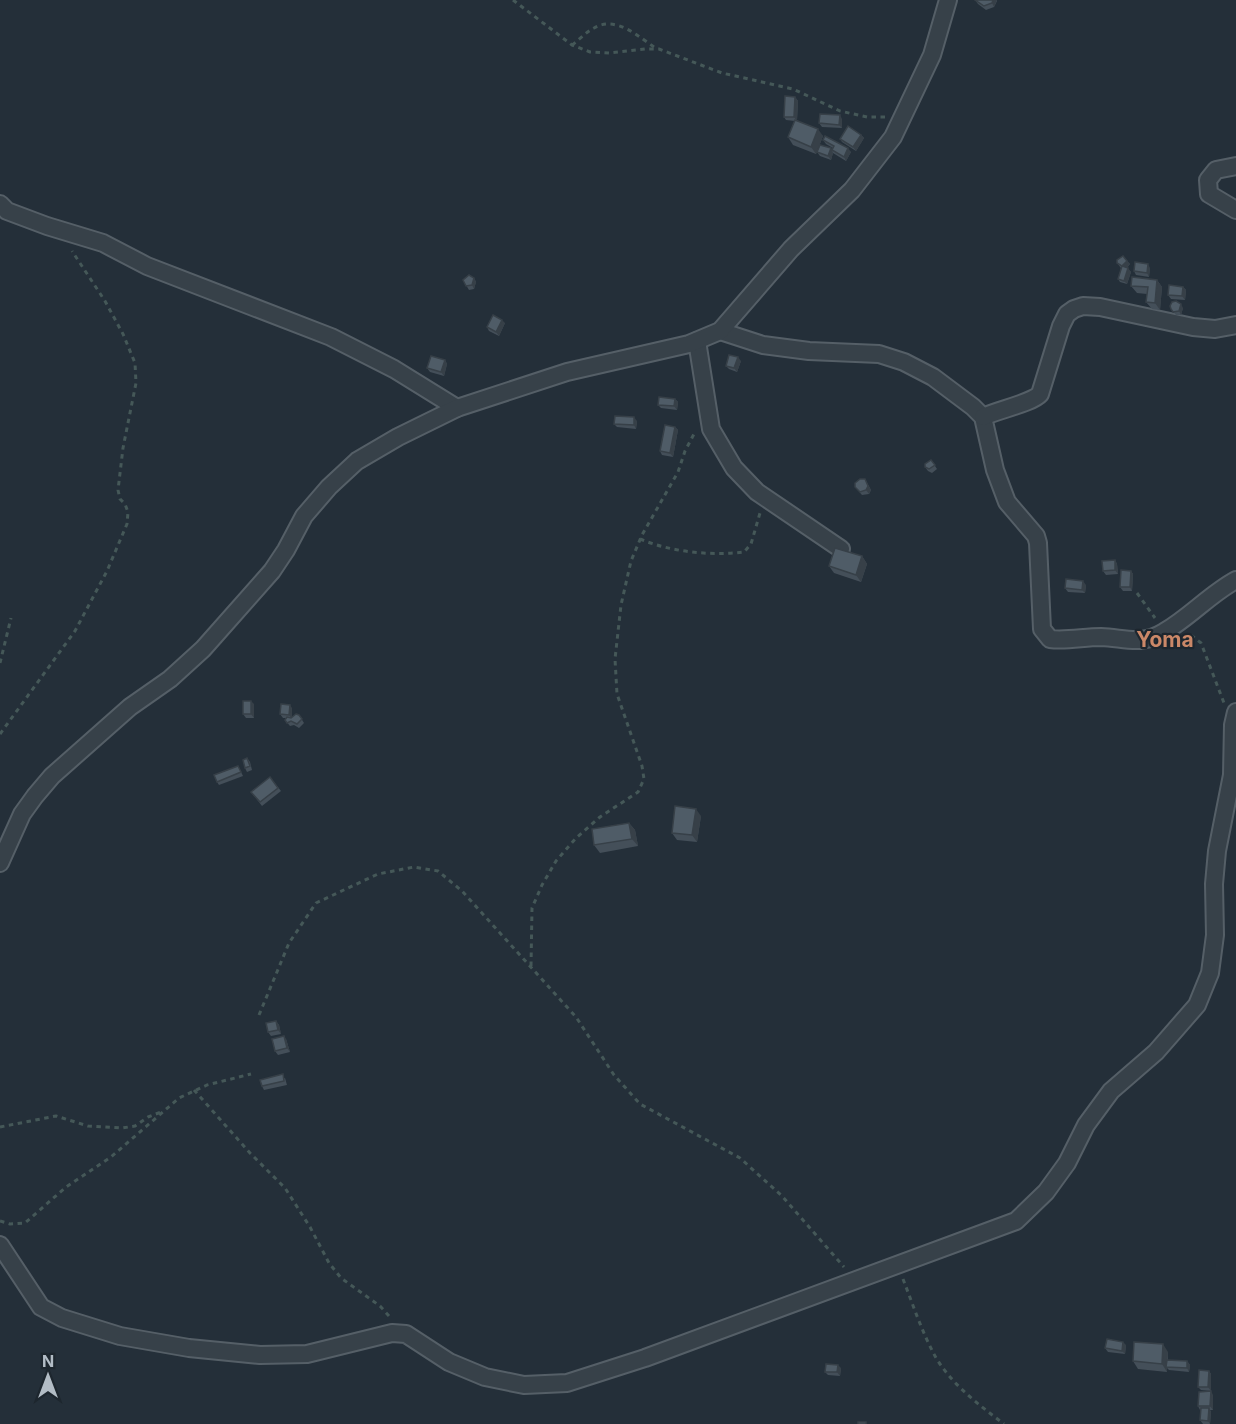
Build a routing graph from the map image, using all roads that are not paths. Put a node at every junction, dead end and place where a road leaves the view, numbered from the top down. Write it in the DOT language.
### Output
graph roads {
  1 [pos="948,0"];
  2 [pos="1236,166"];
  3 [pos="0,204"];
  4 [pos="1236,210"];
  5 [pos="1236,325"];
  6 [pos="720,331"];
  7 [pos="697,341"];
  8 [pos="457,408"];
  9 [pos="982,417"];
  10 [pos="841,549"];
  11 [pos="1236,580"];
  12 [pos="1234,718"];
  13 [pos="0,863"];
  14 [pos="0,1245"];
  1 -- 6 [label="street"];
  2 -- 4 [label="street"];
  3 -- 8 [label="street"];
  5 -- 9 [label="street"];
  6 -- 7 [label="street"];
  6 -- 9 [label="street"];
  7 -- 8 [label="street"];
  7 -- 10 [label="street"];
  8 -- 13 [label="street"];
  9 -- 11 [label="street"];
  12 -- 14 [label="street"];
}
